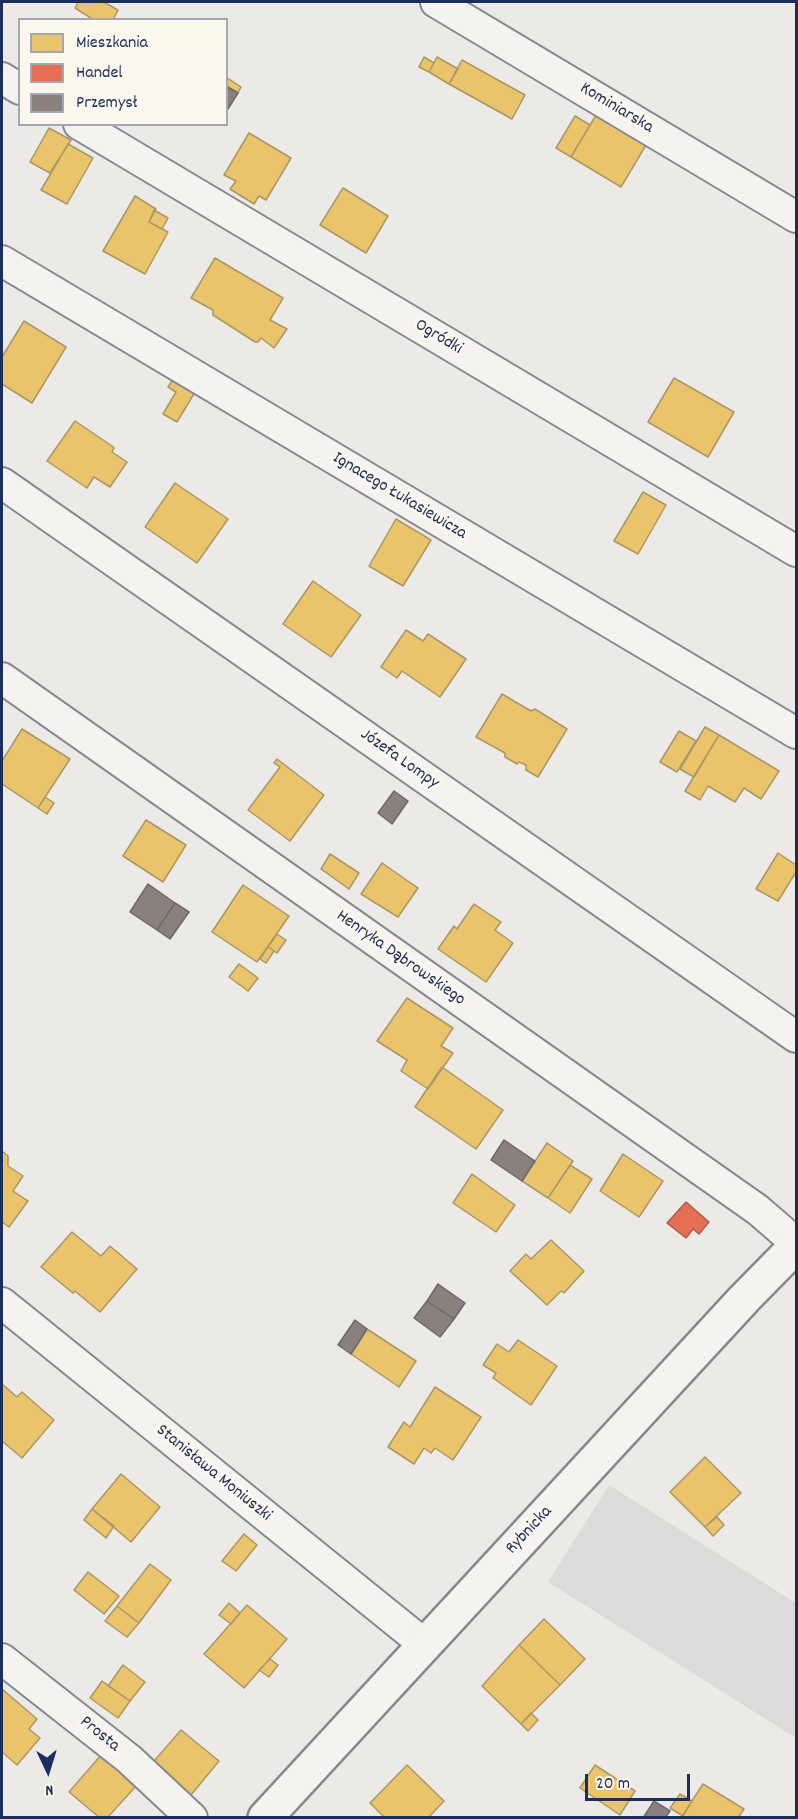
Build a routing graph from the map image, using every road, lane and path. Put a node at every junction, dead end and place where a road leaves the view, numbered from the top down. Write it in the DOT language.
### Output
graph roads {
  1 [pos="436,2"];
  2 [pos="2,78"];
  3 [pos="18,88"];
  4 [pos="83,126"];
  5 [pos="796,217"];
  6 [pos="2,261"];
  7 [pos="2,483"];
  8 [pos="796,551"];
  9 [pos="2,678"];
  10 [pos="796,733"];
  11 [pos="796,1037"];
  12 [pos="796,1244"];
  13 [pos="2,1303"];
  14 [pos="424,1644"];
  15 [pos="2,1659"];
  16 [pos="192,1818"];
  17 [pos="265,1818"];
  1 -- 5 [label="street, Kominiarska"];
  2 -- 3 [label="street"];
  4 -- 8 [label="street, Ogródki"];
  6 -- 10 [label="street, Ignacego Łukasiewicza"];
  7 -- 11 [label="street, Józefa Lompy"];
  9 -- 12 [label="street, Henryka Dąbrowskiego"];
  12 -- 14 [label="main road, Rybnicka"];
  13 -- 14 [label="street, Stanisława Moniuszki"];
  14 -- 17 [label="main road, Rybnicka"];
  15 -- 16 [label="street, Prosta"];
}
